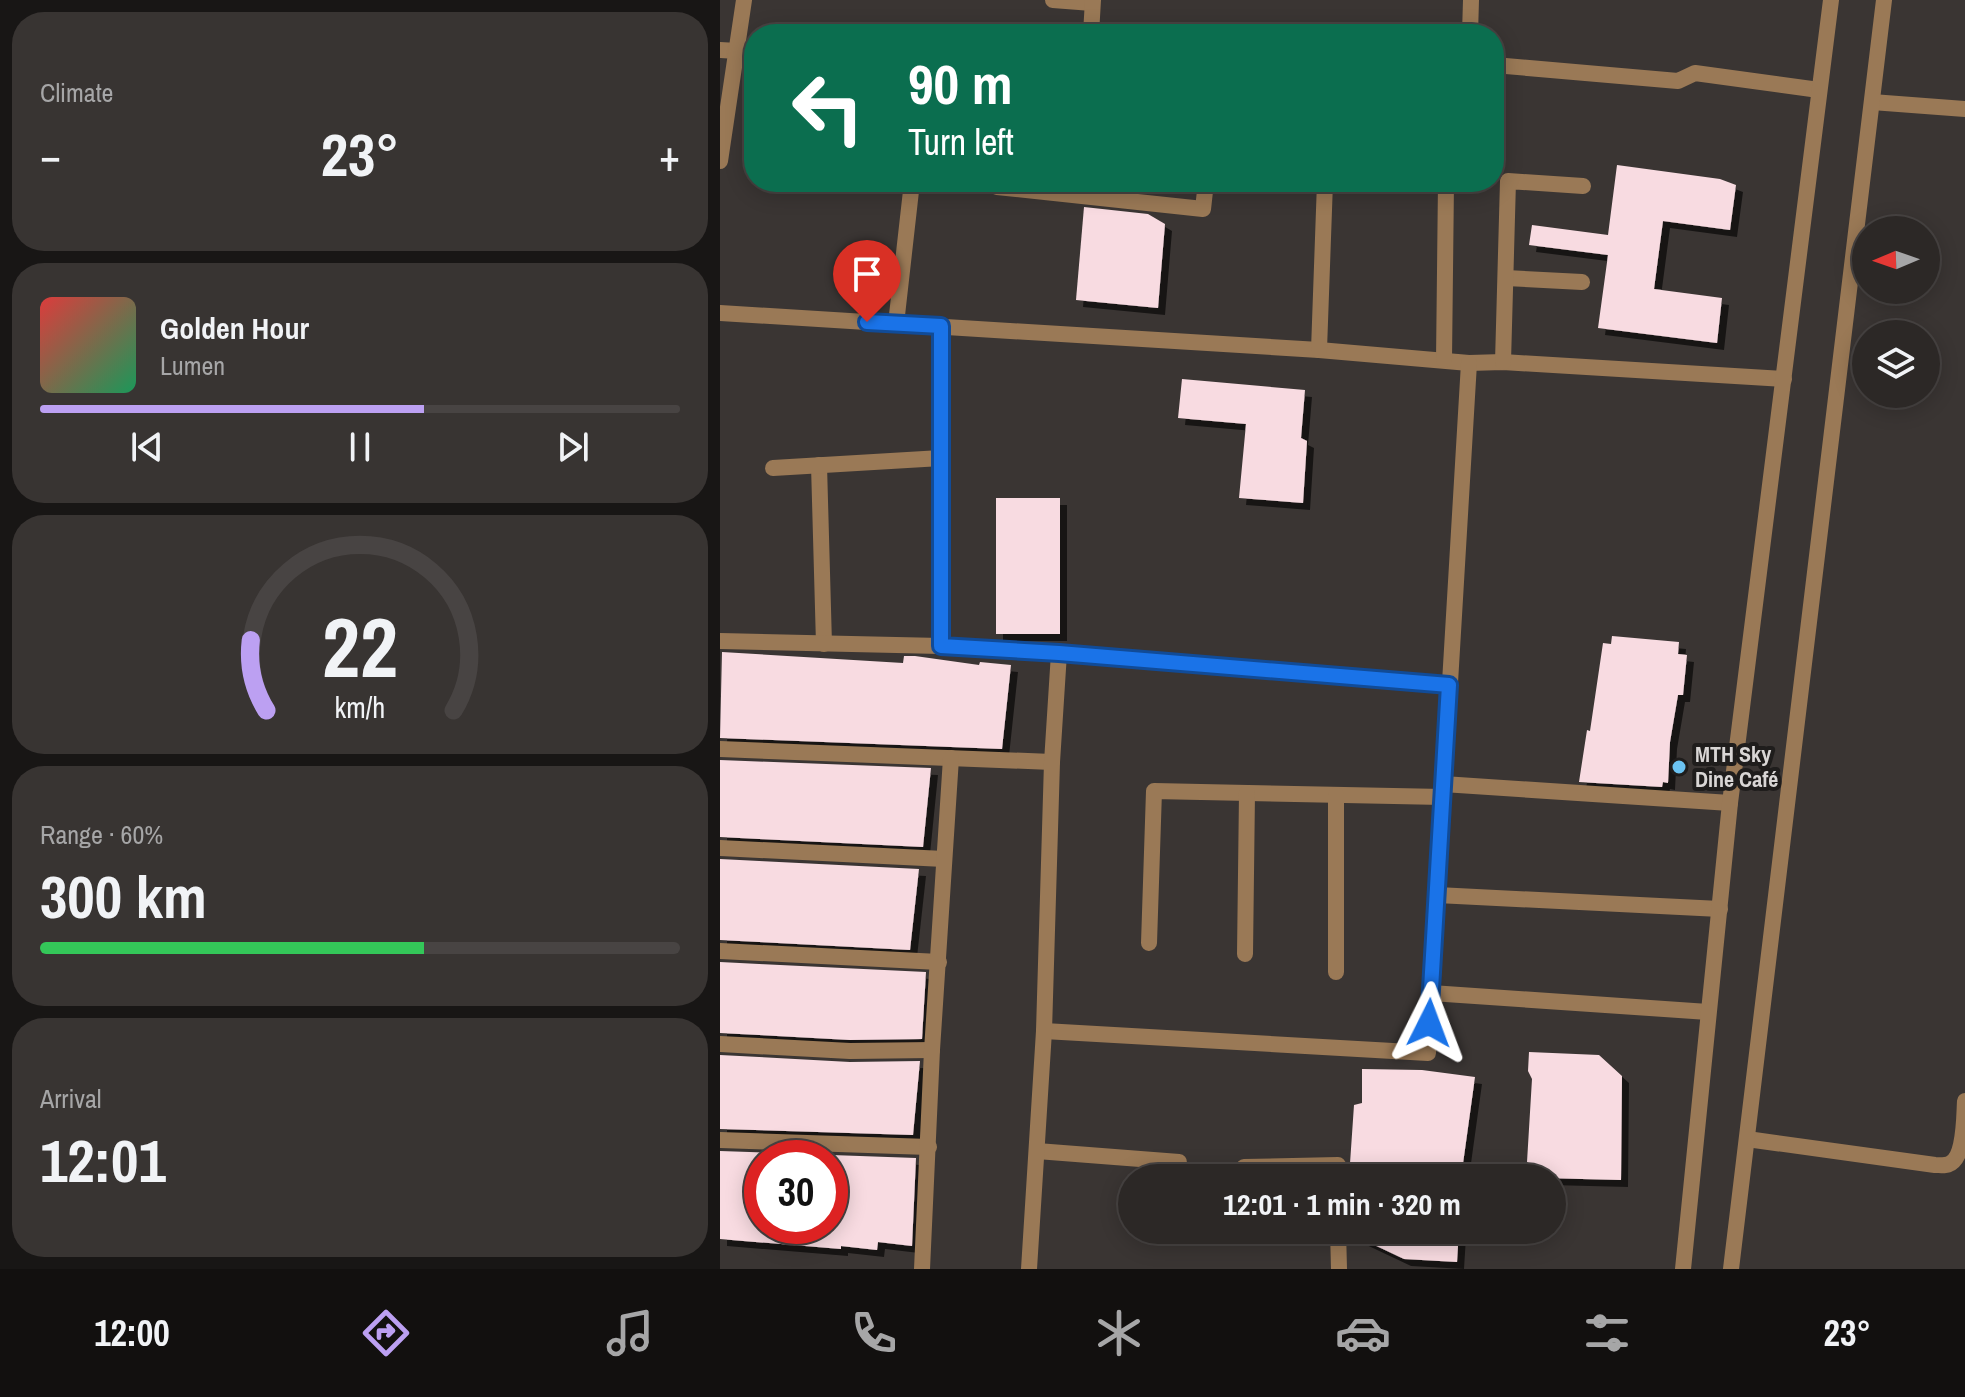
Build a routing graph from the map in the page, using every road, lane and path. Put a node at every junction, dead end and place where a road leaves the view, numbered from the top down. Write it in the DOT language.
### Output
graph roads {
  1 [pos="744,0"];
  2 [pos="1053,0"];
  3 [pos="1471,0"];
  4 [pos="1831,0"];
  5 [pos="1884,0"];
  6 [pos="1092,2"];
  7 [pos="1091,24"];
  8 [pos="1470,24"];
  9 [pos="728,50"];
  10 [pos="1504,66"];
  11 [pos="1819,90"];
  12 [pos="1872,102"];
  13 [pos="1965,109"];
  14 [pos="720,161"];
  15 [pos="1583,186"];
  16 [pos="911,192"];
  17 [pos="1044,192"];
  18 [pos="1205,192"];
  19 [pos="1325,192"];
  20 [pos="1446,192"];
  21 [pos="1506,278"];
  22 [pos="1582,282"];
  23 [pos="720,313"];
  24 [pos="896,324"];
  25 [pos="941,326"];
  26 [pos="1319,350"];
  27 [pos="1444,360"];
  28 [pos="1503,362"];
  29 [pos="1469,363"];
  30 [pos="1784,379"];
  31 [pos="941,458"];
  32 [pos="819,465"];
  33 [pos="773,468"];
  34 [pos="720,641"];
  35 [pos="824,644"];
  36 [pos="941,646"];
  37 [pos="1059,653"];
  38 [pos="1449,685"];
  39 [pos="720,749"];
  40 [pos="951,758"];
  41 [pos="1052,762"];
  42 [pos="1443,791"];
  43 [pos="1247,793"];
  44 [pos="1336,795"];
  45 [pos="1730,803"];
  46 [pos="720,848"];
  47 [pos="944,859"];
  48 [pos="1437,895"];
  49 [pos="1720,909"];
  50 [pos="1149,943"];
  51 [pos="720,951"];
  52 [pos="1245,954"];
  53 [pos="939,962"];
  54 [pos="1336,972"];
  55 [pos="1431,993"];
  56 [pos="1708,1012"];
  57 [pos="1044,1031"];
  58 [pos="720,1044"];
  59 [pos="932,1050"];
  60 [pos="1965,1101"];
  61 [pos="1747,1139"];
  62 [pos="720,1140"];
  63 [pos="929,1147"];
  64 [pos="1037,1151"];
  65 [pos="1179,1162"];
  66 [pos="1338,1244"];
  67 [pos="922,1269"];
  68 [pos="1029,1269"];
  69 [pos="1339,1269"];
  70 [pos="1683,1269"];
  71 [pos="1731,1269"];
  1 -- 9 [label="street"];
  2 -- 6 [label="street"];
  3 -- 8 [label="street"];
  4 -- 11 [label="street"];
  5 -- 12 [label="street"];
  6 -- 7 [label="street"];
  9 -- 14 [label="street"];
  10 -- 11 [label="street"];
  11 -- 30 [label="street"];
  12 -- 13 [label="street"];
  12 -- 61 [label="street"];
  15 -- 21 [label="street"];
  16 -- 24 [label="street"];
  17 -- 18 [label="street"];
  19 -- 26 [label="street"];
  20 -- 27 [label="street"];
  21 -- 22 [label="street"];
  21 -- 28 [label="street"];
  23 -- 24 [label="street"];
  24 -- 25 [label="street"];
  25 -- 26 [label="street"];
  25 -- 31 [label="street"];
  26 -- 27 [label="street"];
  27 -- 29 [label="street"];
  28 -- 29 [label="street"];
  28 -- 30 [label="street"];
  29 -- 38 [label="street"];
  30 -- 45 [label="street"];
  31 -- 32 [label="street"];
  31 -- 36 [label="street"];
  32 -- 33 [label="street"];
  32 -- 35 [label="street"];
  34 -- 35 [label="street"];
  35 -- 36 [label="street"];
  36 -- 37 [label="street"];
  37 -- 38 [label="street"];
  37 -- 41 [label="street"];
  38 -- 42 [label="street"];
  39 -- 40 [label="street"];
  40 -- 41 [label="street"];
  40 -- 47 [label="street"];
  41 -- 57 [label="street"];
  42 -- 44 [label="street"];
  42 -- 45 [label="street"];
  42 -- 48 [label="street"];
  43 -- 44 [label="street"];
  43 -- 50 [label="street"];
  43 -- 52 [label="street"];
  44 -- 54 [label="street"];
  45 -- 49 [label="street"];
  46 -- 47 [label="street"];
  47 -- 53 [label="street"];
  48 -- 49 [label="street"];
  48 -- 55 [label="street"];
  49 -- 56 [label="street"];
  51 -- 53 [label="street"];
  53 -- 59 [label="street"];
  55 -- 56 [label="street"];
  55 -- 57 [label="street"];
  56 -- 70 [label="street"];
  57 -- 64 [label="street"];
  58 -- 59 [label="street"];
  59 -- 63 [label="street"];
  60 -- 61 [label="street"];
  61 -- 71 [label="street"];
  62 -- 63 [label="street"];
  63 -- 67 [label="street"];
  64 -- 65 [label="street"];
  64 -- 68 [label="street"];
  66 -- 69 [label="street"];
}
